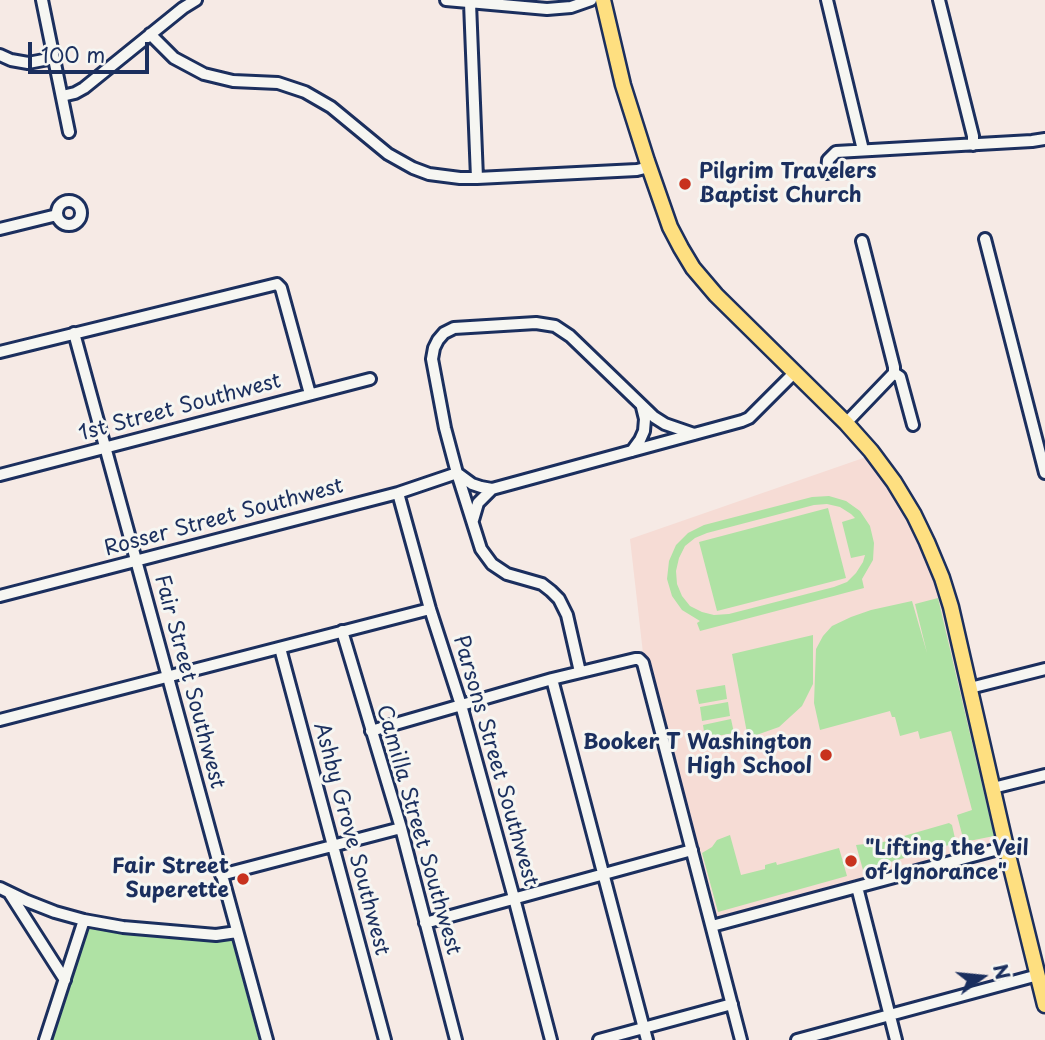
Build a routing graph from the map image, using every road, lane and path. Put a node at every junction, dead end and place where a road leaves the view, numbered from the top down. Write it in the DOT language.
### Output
graph roads {
  1 [pos="42,0"];
  2 [pos="196,0"];
  3 [pos="446,0"];
  4 [pos="591,0"];
  5 [pos="603,0"];
  6 [pos="827,0"];
  7 [pos="939,0"];
  8 [pos="470,3"];
  9 [pos="150,34"];
  10 [pos="0,55"];
  11 [pos="54,58"];
  12 [pos="62,96"];
  13 [pos="69,132"];
  14 [pos="1045,139"];
  15 [pos="973,145"];
  16 [pos="863,150"];
  17 [pos="649,166"];
  18 [pos="827,173"];
  19 [pos="477,178"];
  20 [pos="57,215"];
  21 [pos="0,229"];
  22 [pos="985,239"];
  23 [pos="862,241"];
  24 [pos="74,333"];
  25 [pos="0,352"];
  26 [pos="795,372"];
  27 [pos="894,373"];
  28 [pos="370,379"];
  29 [pos="310,394"];
  30 [pos="642,407"];
  31 [pos="846,422"];
  32 [pos="913,425"];
  33 [pos="694,434"];
  34 [pos="105,447"];
  35 [pos="632,451"];
  36 [pos="457,472"];
  37 [pos="1045,473"];
  38 [pos="0,475"];
  39 [pos="492,489"];
  40 [pos="398,493"];
  41 [pos="472,522"];
  42 [pos="136,561"];
  43 [pos="0,596"];
  44 [pos="430,609"];
  45 [pos="342,631"];
  46 [pos="280,648"];
  47 [pos="1045,669"];
  48 [pos="580,672"];
  49 [pos="168,677"];
  50 [pos="552,679"];
  51 [pos="970,688"];
  52 [pos="461,705"];
  53 [pos="0,720"];
  54 [pos="371,731"];
  55 [pos="1045,775"];
  56 [pos="993,788"];
  57 [pos="401,828"];
  58 [pos="333,846"];
  59 [pos="1006,847"];
  60 [pos="692,850"];
  61 [pos="603,874"];
  62 [pos="221,876"];
  63 [pos="857,887"];
  64 [pos="5,890"];
  65 [pos="514,898"];
  66 [pos="84,920"];
  67 [pos="425,923"];
  68 [pos="712,926"];
  69 [pos="237,932"];
  70 [pos="1038,975"];
  71 [pos="65,980"];
  72 [pos="732,1004"];
  73 [pos="1045,1004"];
  74 [pos="890,1015"];
  75 [pos="644,1028"];
  76 [pos="45,1040"];
  77 [pos="267,1040"];
  78 [pos="385,1040"];
  79 [pos="456,1040"];
  80 [pos="551,1040"];
  81 [pos="599,1040"];
  82 [pos="647,1040"];
  83 [pos="741,1040"];
  84 [pos="797,1040"];
  85 [pos="896,1040"];
  1 -- 11 [label="street"];
  2 -- 9 [label="street"];
  3 -- 8 [label="street"];
  4 -- 8 [label="street"];
  5 -- 17 [label="main road"];
  6 -- 16 [label="street"];
  7 -- 15 [label="street"];
  8 -- 19 [label="street"];
  9 -- 12 [label="street"];
  9 -- 19 [label="street"];
  10 -- 11 [label="street"];
  11 -- 12 [label="street"];
  12 -- 13 [label="street"];
  14 -- 15 [label="street"];
  15 -- 16 [label="street"];
  16 -- 18 [label="street"];
  17 -- 19 [label="street"];
  17 -- 26 [label="main road"];
  20 -- 21 [label="street"];
  22 -- 37 [label="street"];
  23 -- 27 [label="street"];
  24 -- 25 [label="street"];
  24 -- 29 [label="street"];
  24 -- 34 [label="street, Fair Street Southwest"];
  26 -- 31 [label="main road"];
  26 -- 33 [label="street"];
  27 -- 31 [label="street"];
  27 -- 32 [label="street"];
  28 -- 29 [label="street, 1st Street Southwest"];
  29 -- 34 [label="street, 1st Street Southwest"];
  30 -- 33 [label="street"];
  30 -- 35 [label="street"];
  30 -- 36 [label="street"];
  31 -- 51 [label="main road"];
  33 -- 35 [label="street"];
  34 -- 38 [label="street, 1st Street Southwest"];
  34 -- 42 [label="street, Fair Street Southwest"];
  35 -- 39 [label="street"];
  36 -- 39 [label="street"];
  36 -- 40 [label="street, Rosser Street Southwest"];
  36 -- 41 [label="street"];
  39 -- 41 [label="street"];
  40 -- 42 [label="street, Rosser Street Southwest"];
  40 -- 44 [label="street, Parsons Street Southwest"];
  41 -- 48 [label="street"];
  42 -- 43 [label="street, Rosser Street Southwest"];
  42 -- 49 [label="street, Fair Street Southwest"];
  44 -- 45 [label="street"];
  44 -- 52 [label="street, Parsons Street Southwest"];
  45 -- 46 [label="street"];
  45 -- 54 [label="street, Camilla Street Southwest"];
  46 -- 49 [label="street"];
  46 -- 58 [label="street, Ashby Grove Southwest"];
  47 -- 51 [label="street"];
  48 -- 50 [label="street"];
  48 -- 60 [label="street"];
  49 -- 53 [label="street"];
  49 -- 62 [label="street, Fair Street Southwest"];
  50 -- 52 [label="street"];
  50 -- 61 [label="street"];
  51 -- 56 [label="main road"];
  52 -- 54 [label="street"];
  52 -- 65 [label="street, Parsons Street Southwest"];
  54 -- 57 [label="street, Camilla Street Southwest"];
  55 -- 56 [label="street"];
  56 -- 59 [label="main road"];
  57 -- 58 [label="street"];
  57 -- 67 [label="street, Camilla Street Southwest"];
  58 -- 62 [label="street"];
  58 -- 78 [label="street, Ashby Grove Southwest"];
  59 -- 63 [label="street"];
  59 -- 70 [label="main road"];
  60 -- 61 [label="street"];
  60 -- 68 [label="street"];
  61 -- 65 [label="street"];
  61 -- 75 [label="street"];
  62 -- 69 [label="street, Fair Street Southwest"];
  63 -- 68 [label="street"];
  63 -- 74 [label="street"];
  64 -- 66 [label="street"];
  64 -- 71 [label="street"];
  65 -- 67 [label="street"];
  65 -- 80 [label="street, Parsons Street Southwest"];
  66 -- 69 [label="street"];
  66 -- 71 [label="street"];
  67 -- 79 [label="street, Camilla Street Southwest"];
  68 -- 72 [label="street"];
  69 -- 77 [label="street, Fair Street Southwest"];
  70 -- 73 [label="main road"];
  70 -- 74 [label="street"];
  71 -- 76 [label="street"];
  72 -- 75 [label="street"];
  72 -- 83 [label="street"];
  74 -- 84 [label="street"];
  74 -- 85 [label="street"];
  75 -- 81 [label="street"];
  75 -- 82 [label="street"];
}
